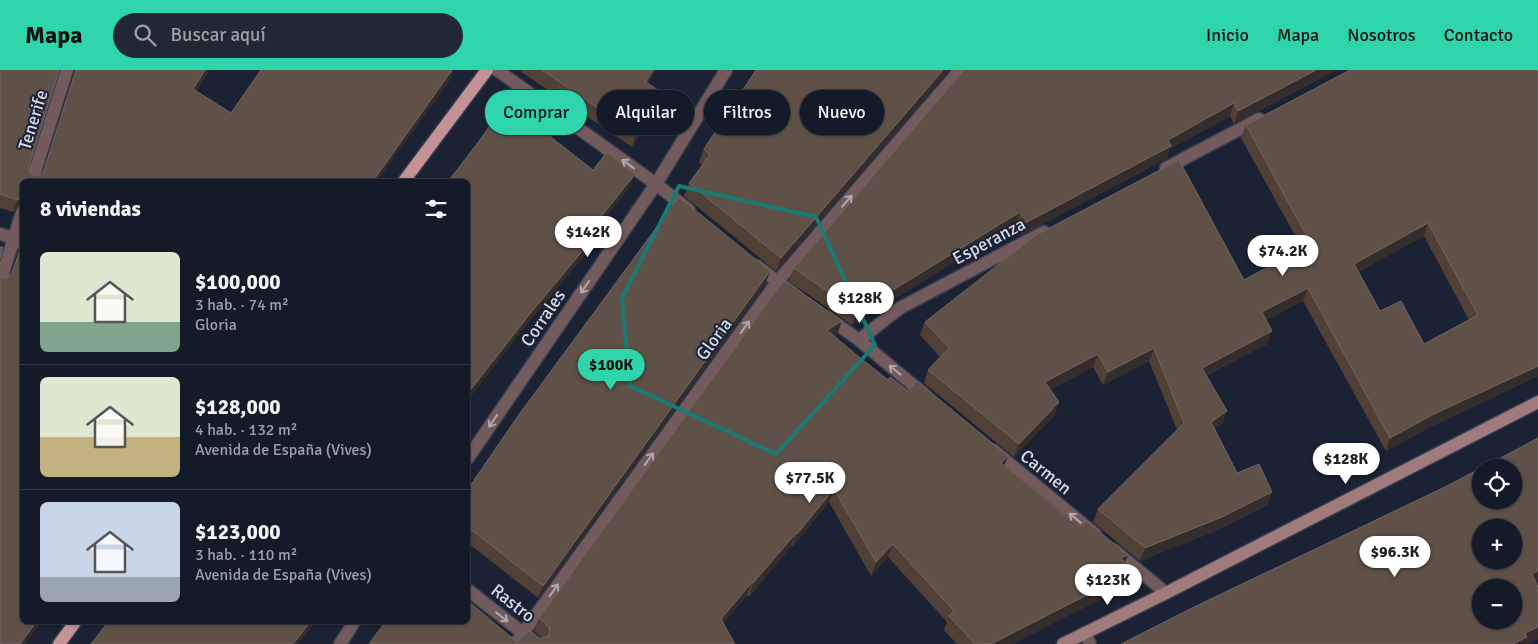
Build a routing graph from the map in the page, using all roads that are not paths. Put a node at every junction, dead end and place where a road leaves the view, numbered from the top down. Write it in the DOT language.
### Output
graph roads {
  1 [pos="67,70"];
  2 [pos="487,70"];
  3 [pos="497,70"];
  4 [pos="726,70"];
  5 [pos="960,70"];
  6 [pos="1266,116"];
  7 [pos="1153,175"];
  8 [pos="33,179"];
  9 [pos="405,179"];
  10 [pos="656,184"];
  11 [pos="701,221"];
  12 [pos="20,226"];
  13 [pos="1057,226"];
  14 [pos="0,234"];
  15 [pos="18,241"];
  16 [pos="747,258"];
  17 [pos="778,282"];
  18 [pos="0,283"];
  19 [pos="859,340"];
  20 [pos="1538,402"];
  21 [pos="936,403"];
  22 [pos="982,441"];
  23 [pos="470,455"];
  24 [pos="470,592"];
  25 [pos="1166,593"];
  26 [pos="74,624"];
  27 [pos="353,624"];
  28 [pos="523,633"];
  29 [pos="1087,638"];
  30 [pos="59,644"];
  31 [pos="340,644"];
  32 [pos="515,644"];
  33 [pos="537,644"];
  34 [pos="1063,644"];
  1 -- 8 [label="street, Tenerife"];
  2 -- 9 [label="main road"];
  10 -- 3 [label="street, one-way"];
  4 -- 10 [label="street, Corrales"];
  17 -- 5 [label="street, Gloria, one-way"];
  6 -- 7 [label="street"];
  10 -- 11 [label="street"];
  10 -- 23 [label="street, Corrales, one-way"];
  12 -- 15 [label="street"];
  13 -- 19 [label="street, Esperanza"];
  14 -- 15 [label="street"];
  15 -- 18 [label="street"];
  16 -- 17 [label="street"];
  17 -- 19 [label="street"];
  28 -- 17 [label="street, Gloria, one-way"];
  21 -- 19 [label="street, one-way"];
  20 -- 25 [label="street"];
  25 -- 22 [label="street, Carmen, one-way"];
  24 -- 28 [label="street, Rastro, one-way"];
  25 -- 29 [label="street"];
  26 -- 30 [label="main road"];
  27 -- 31 [label="street"];
  28 -- 32 [label="street, Gloria"];
  28 -- 33 [label="street, Rastro"];
  29 -- 34 [label="street"];
}
